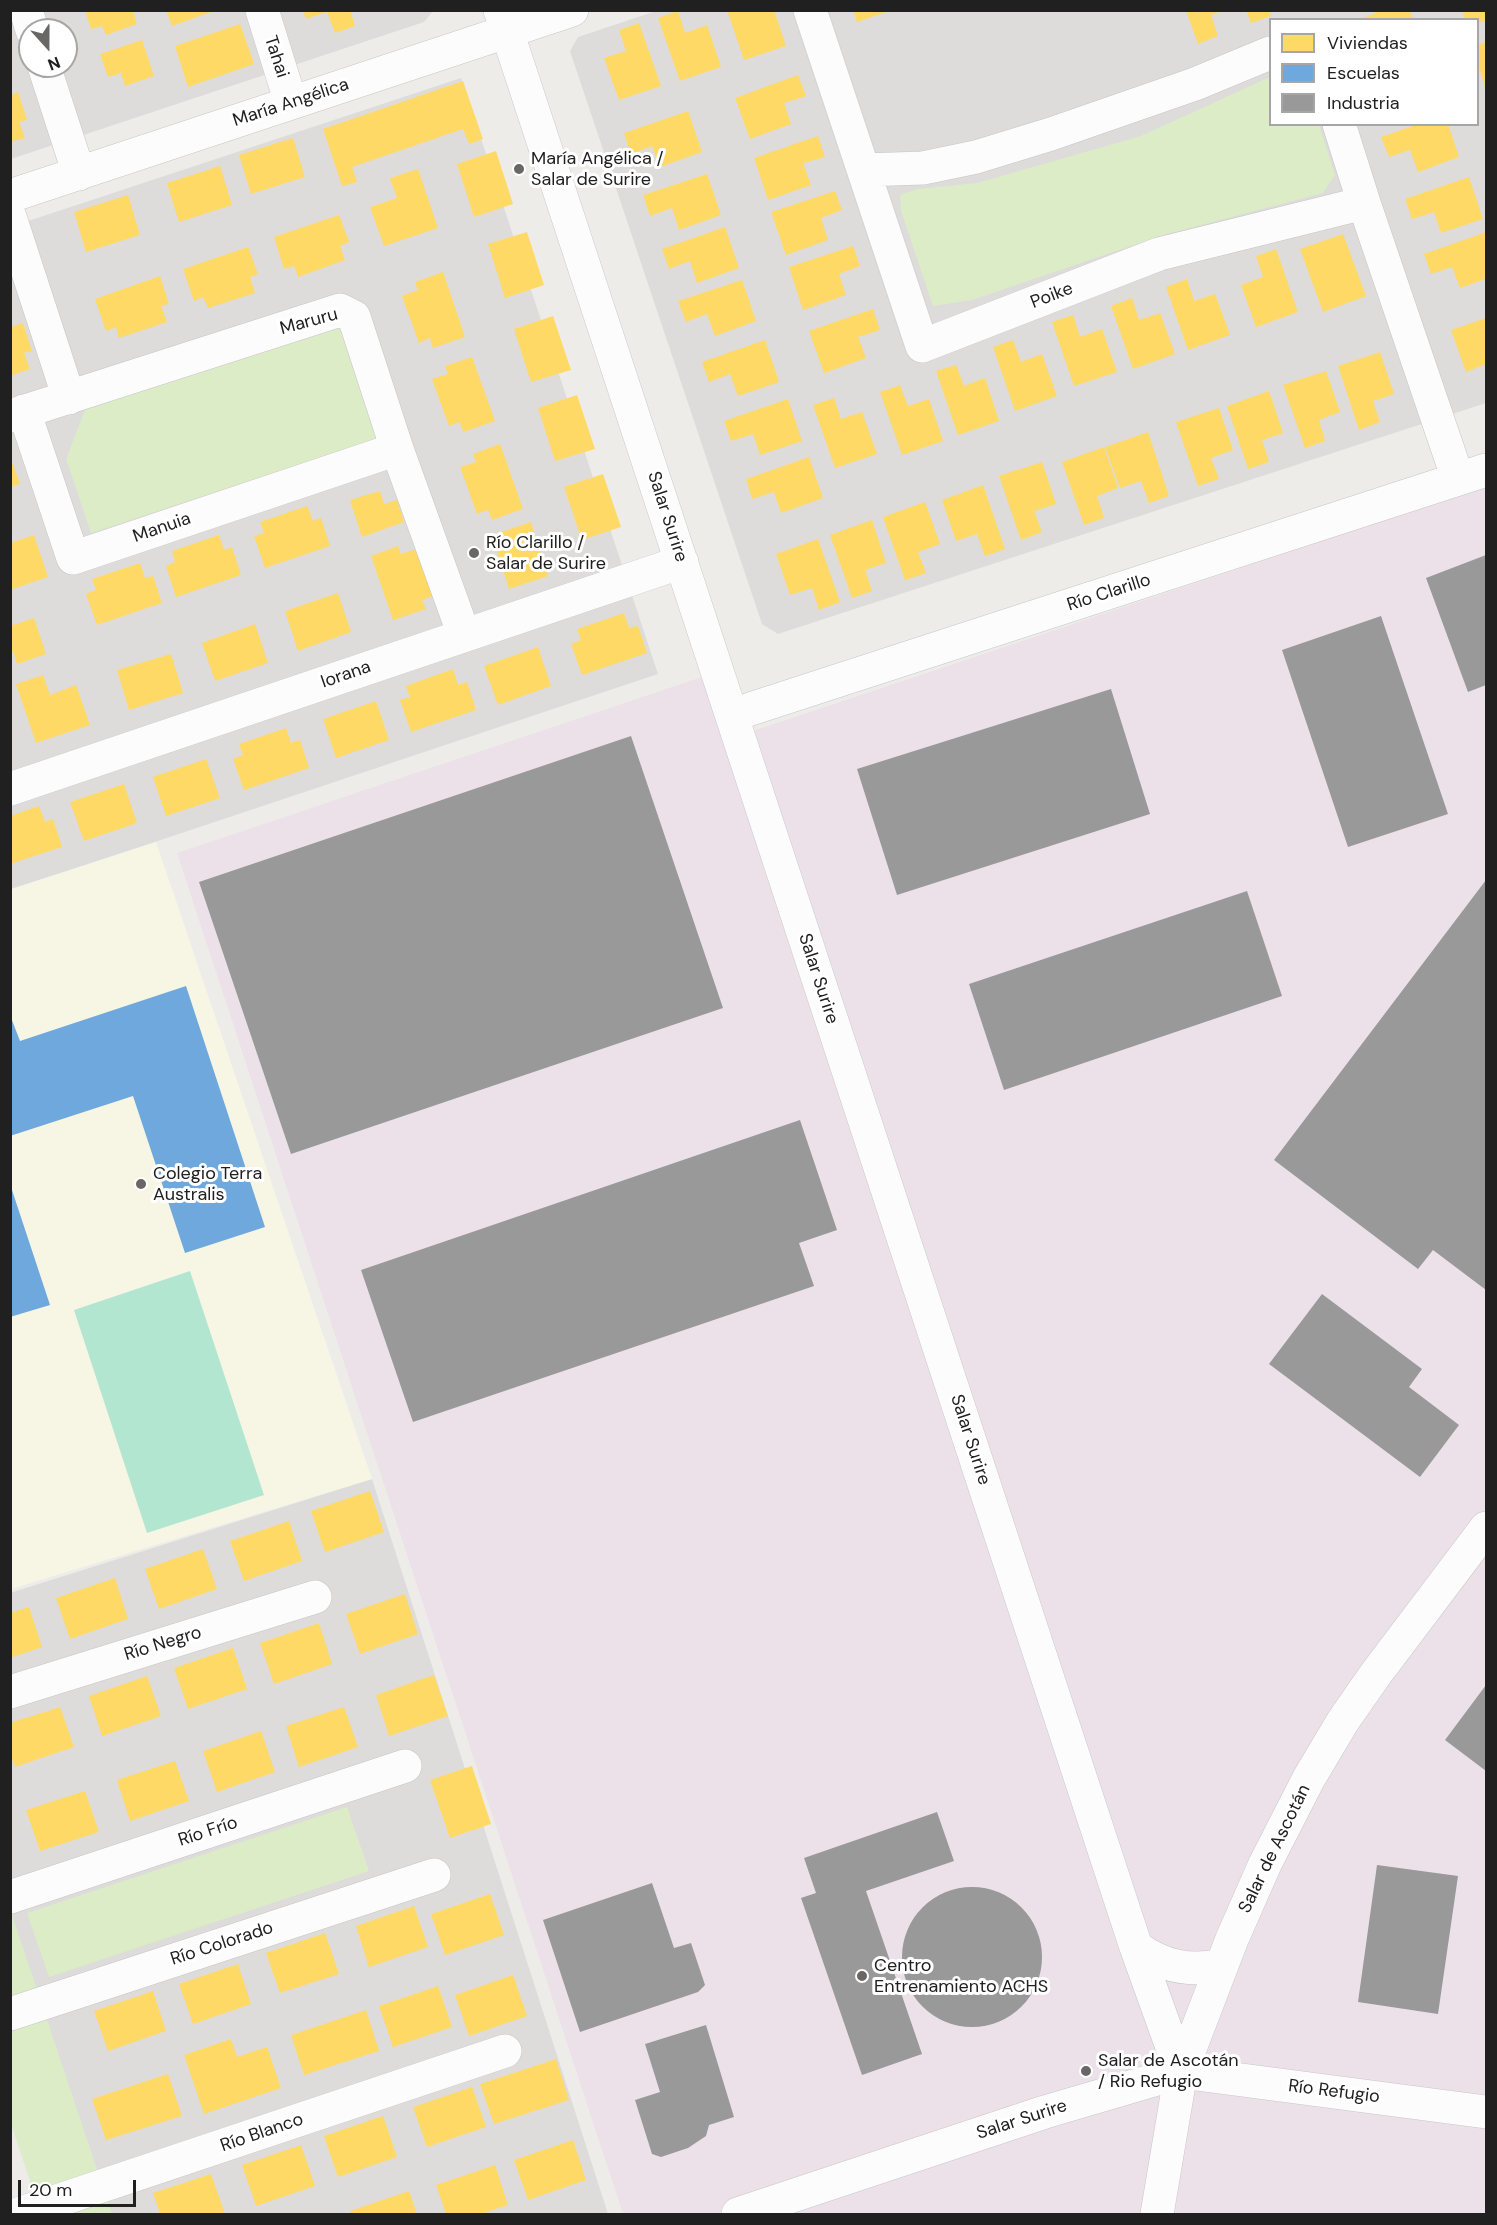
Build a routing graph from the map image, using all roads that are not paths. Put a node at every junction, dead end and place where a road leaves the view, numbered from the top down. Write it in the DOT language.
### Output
graph roads {
  1 [pos="262,10"];
  2 [pos="572,10"];
  3 [pos="810,10"];
  4 [pos="504,21"];
  5 [pos="1269,53"];
  6 [pos="48,78"];
  7 [pos="291,103"];
  8 [pos="1340,126"];
  9 [pos="864,170"];
  10 [pos="79,174"];
  11 [pos="10,196"];
  12 [pos="1364,203"];
  13 [pos="10,217"];
  14 [pos="69,398"];
  15 [pos="17,413"];
  16 [pos="397,449"];
  17 [pos="1472,474"];
  18 [pos="682,562"];
  19 [pos="464,635"];
  20 [pos="732,716"];
  21 [pos="10,789"];
  22 [pos="1486,1528"];
  23 [pos="315,1597"];
  24 [pos="10,1692"];
  25 [pos="405,1766"];
  26 [pos="434,1875"];
  27 [pos="10,1897"];
  28 [pos="1136,1947"];
  29 [pos="1222,1965"];
  30 [pos="10,2014"];
  31 [pos="505,2051"];
  32 [pos="1181,2072"];
  33 [pos="1486,2112"];
  34 [pos="18,2214"];
  35 [pos="738,2214"];
  36 [pos="1157,2214"];
  1 -- 7 [label="street, Tahai"];
  2 -- 4 [label="street, María Angélica"];
  3 -- 9 [label="street, Poike"];
  4 -- 7 [label="street, María Angélica"];
  4 -- 18 [label="street, Salar Surire"];
  5 -- 9 [label="street"];
  6 -- 10 [label="street"];
  7 -- 10 [label="street, María Angélica"];
  8 -- 12 [label="street"];
  9 -- 12 [label="street, Poike"];
  10 -- 11 [label="street, María Angélica"];
  12 -- 17 [label="street"];
  13 -- 14 [label="street"];
  14 -- 15 [label="street, Maruru"];
  14 -- 16 [label="street, Maruru"];
  15 -- 16 [label="street, Manuia"];
  16 -- 19 [label="street, Maruru"];
  17 -- 20 [label="street, Río Clarillo"];
  18 -- 19 [label="street, Iorana"];
  18 -- 20 [label="street, Salar Surire"];
  19 -- 21 [label="street, Iorana"];
  20 -- 28 [label="street, Salar Surire"];
  22 -- 29 [label="street, Salar de Ascotán"];
  23 -- 24 [label="street, Río Negro"];
  25 -- 27 [label="street, Río Frío"];
  26 -- 30 [label="street, Río Colorado"];
  28 -- 29 [label="street"];
  28 -- 32 [label="street, Salar Surire"];
  29 -- 32 [label="street, Salar de Ascotán"];
  31 -- 34 [label="street, Río Blanco"];
  32 -- 33 [label="street, Río Refugio"];
  32 -- 35 [label="street, Salar Surire"];
  32 -- 36 [label="street, Salar de Ascotán"];
}
